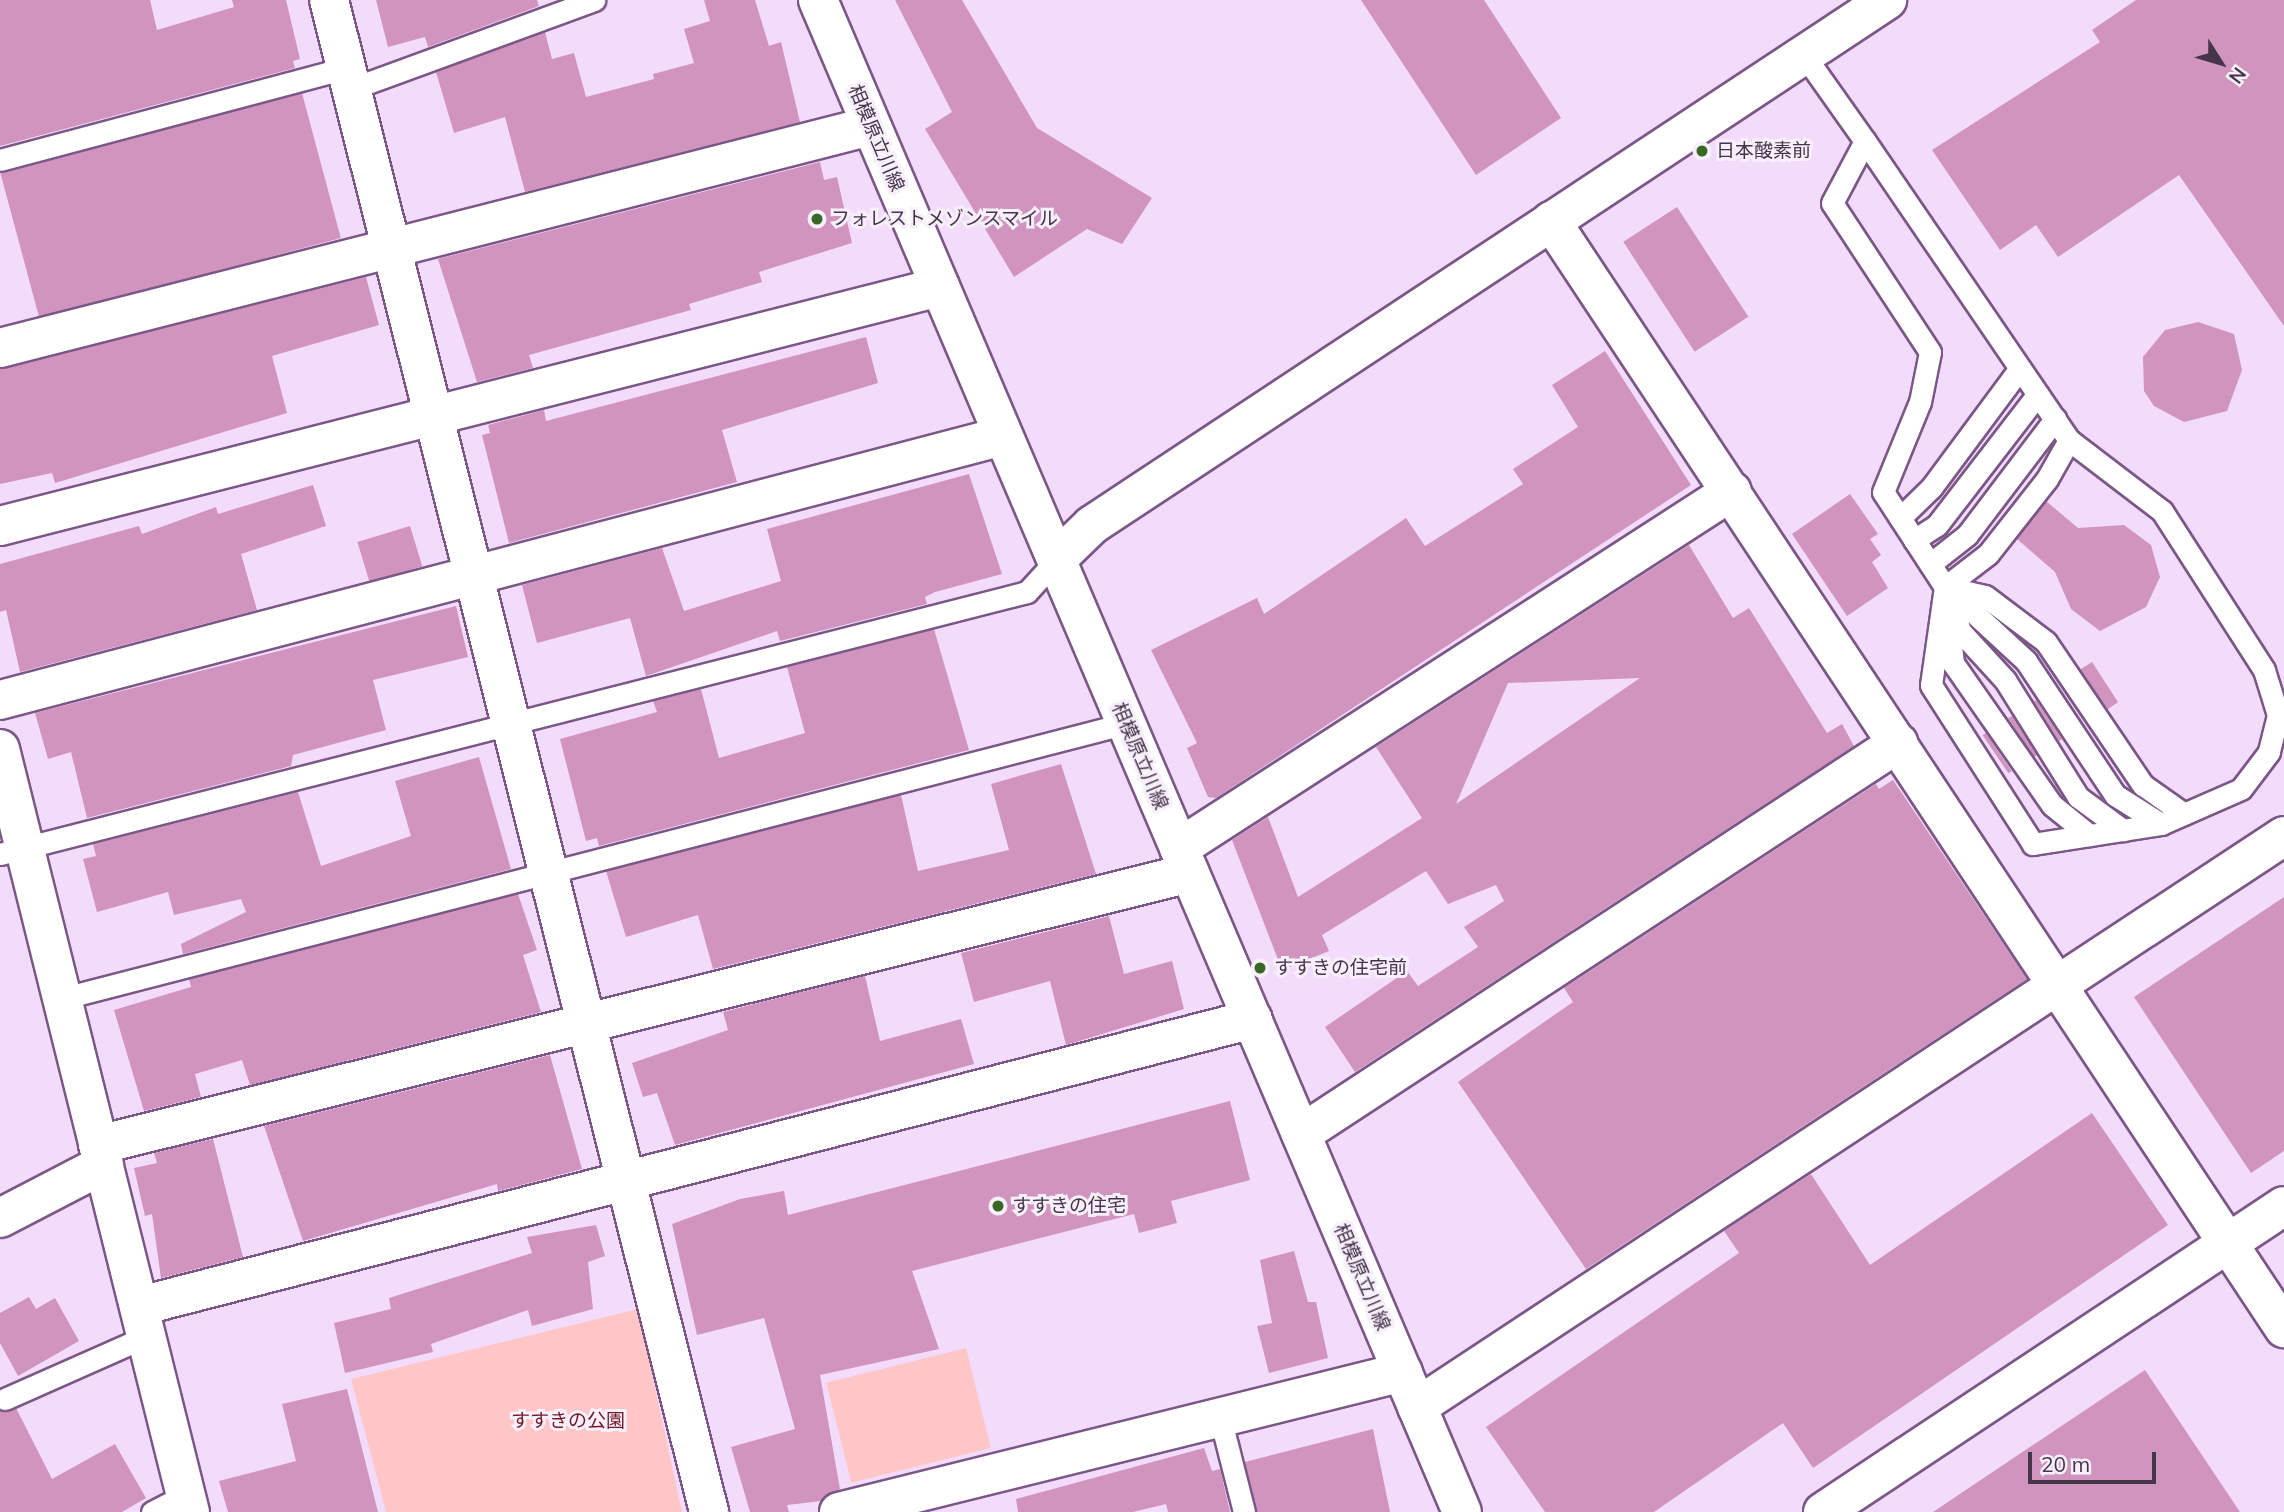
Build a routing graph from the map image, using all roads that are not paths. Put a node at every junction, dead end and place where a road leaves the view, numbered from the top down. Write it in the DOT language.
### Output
graph roads {
  1 [pos="328,0"];
  2 [pos="594,0"];
  3 [pos="818,0"];
  4 [pos="1887,0"];
  5 [pos="1804,55"];
  6 [pos="348,79"];
  7 [pos="871,126"];
  8 [pos="1866,141"];
  9 [pos="0,160"];
  10 [pos="1551,221"];
  11 [pos="390,244"];
  12 [pos="940,287"];
  13 [pos="0,348"];
  14 [pos="2020,368"];
  15 [pos="2038,394"];
  16 [pos="433,416"];
  17 [pos="2055,419"];
  18 [pos="1003,436"];
  19 [pos="2069,440"];
  20 [pos="1732,491"];
  21 [pos="1900,518"];
  22 [pos="0,526"];
  23 [pos="1914,540"];
  24 [pos="1057,559"];
  25 [pos="1930,564"];
  26 [pos="473,575"];
  27 [pos="1945,587"];
  28 [pos="0,700"];
  29 [pos="1126,723"];
  30 [pos="511,724"];
  31 [pos="1898,743"];
  32 [pos="0,749"];
  33 [pos="2184,814"];
  34 [pos="2161,824"];
  35 [pos="2123,830"];
  36 [pos="2089,835"];
  37 [pos="2284,836"];
  38 [pos="11,851"];
  39 [pos="1184,860"];
  40 [pos="549,873"];
  41 [pos="2058,985"];
  42 [pos="60,999"];
  43 [pos="1252,1019"];
  44 [pos="587,1025"];
  45 [pos="1301,1135"];
  46 [pos="101,1155"];
  47 [pos="627,1183"];
  48 [pos="2284,1206"];
  49 [pos="0,1218"];
  50 [pos="2228,1243"];
  51 [pos="143,1322"];
  52 [pos="2284,1328"];
  53 [pos="1403,1373"];
  54 [pos="5,1399"];
  55 [pos="1417,1407"];
  56 [pos="1220,1417"];
  57 [pos="957,1499"];
  58 [pos="188,1504"];
  59 [pos="152,1512"];
  60 [pos="709,1512"];
  61 [pos="839,1512"];
  62 [pos="1244,1512"];
  63 [pos="1462,1512"];
  64 [pos="1823,1512"];
  1 -- 6 [label="street"];
  2 -- 6 [label="lane"];
  3 -- 7 [label="street, 相模原立川線"];
  4 -- 5 [label="street"];
  5 -- 8 [label="lane"];
  5 -- 10 [label="street"];
  6 -- 9 [label="lane"];
  6 -- 11 [label="street"];
  7 -- 11 [label="street"];
  7 -- 12 [label="street, 相模原立川線"];
  8 -- 14 [label="lane"];
  8 -- 21 [label="lane"];
  10 -- 20 [label="street"];
  10 -- 24 [label="street"];
  11 -- 13 [label="street"];
  11 -- 16 [label="street"];
  12 -- 16 [label="street"];
  12 -- 18 [label="street, 相模原立川線"];
  14 -- 15 [label="lane"];
  14 -- 21 [label="lane"];
  15 -- 17 [label="lane"];
  15 -- 23 [label="lane"];
  16 -- 22 [label="street"];
  16 -- 26 [label="street"];
  17 -- 19 [label="lane"];
  17 -- 25 [label="lane"];
  18 -- 24 [label="street, 相模原立川線"];
  18 -- 26 [label="street"];
  19 -- 27 [label="lane"];
  19 -- 33 [label="lane"];
  20 -- 31 [label="street"];
  20 -- 39 [label="street"];
  21 -- 23 [label="lane"];
  23 -- 25 [label="lane"];
  24 -- 29 [label="street, 相模原立川線"];
  24 -- 30 [label="lane"];
  25 -- 27 [label="lane"];
  26 -- 28 [label="street"];
  26 -- 30 [label="street"];
  27 -- 33 [label="lane"];
  27 -- 34 [label="lane"];
  27 -- 35 [label="lane"];
  27 -- 36 [label="lane"];
  27 -- 36 [label="lane"];
  29 -- 39 [label="street, 相模原立川線"];
  29 -- 40 [label="lane"];
  30 -- 38 [label="lane"];
  30 -- 40 [label="street"];
  31 -- 41 [label="street"];
  31 -- 45 [label="street"];
  32 -- 38 [label="street"];
  33 -- 34 [label="lane"];
  34 -- 35 [label="lane"];
  35 -- 36 [label="lane"];
  37 -- 41 [label="street"];
  38 -- 42 [label="street"];
  39 -- 43 [label="street, 相模原立川線"];
  39 -- 44 [label="street"];
  40 -- 42 [label="lane"];
  40 -- 44 [label="street"];
  41 -- 50 [label="street"];
  41 -- 55 [label="street"];
  42 -- 46 [label="street"];
  43 -- 45 [label="street, 相模原立川線"];
  43 -- 47 [label="street"];
  44 -- 46 [label="street"];
  44 -- 47 [label="street"];
  45 -- 53 [label="street, 相模原立川線"];
  46 -- 49 [label="street"];
  46 -- 51 [label="street"];
  47 -- 51 [label="street"];
  47 -- 60 [label="street"];
  48 -- 50 [label="street"];
  50 -- 52 [label="street"];
  50 -- 64 [label="street"];
  51 -- 54 [label="lane"];
  51 -- 58 [label="street"];
  53 -- 55 [label="street, 相模原立川線"];
  53 -- 56 [label="street"];
  55 -- 63 [label="street, 相模原立川線"];
  56 -- 57 [label="street"];
  56 -- 62 [label="lane"];
  57 -- 61 [label="street"];
  58 -- 59 [label="lane"];
}
